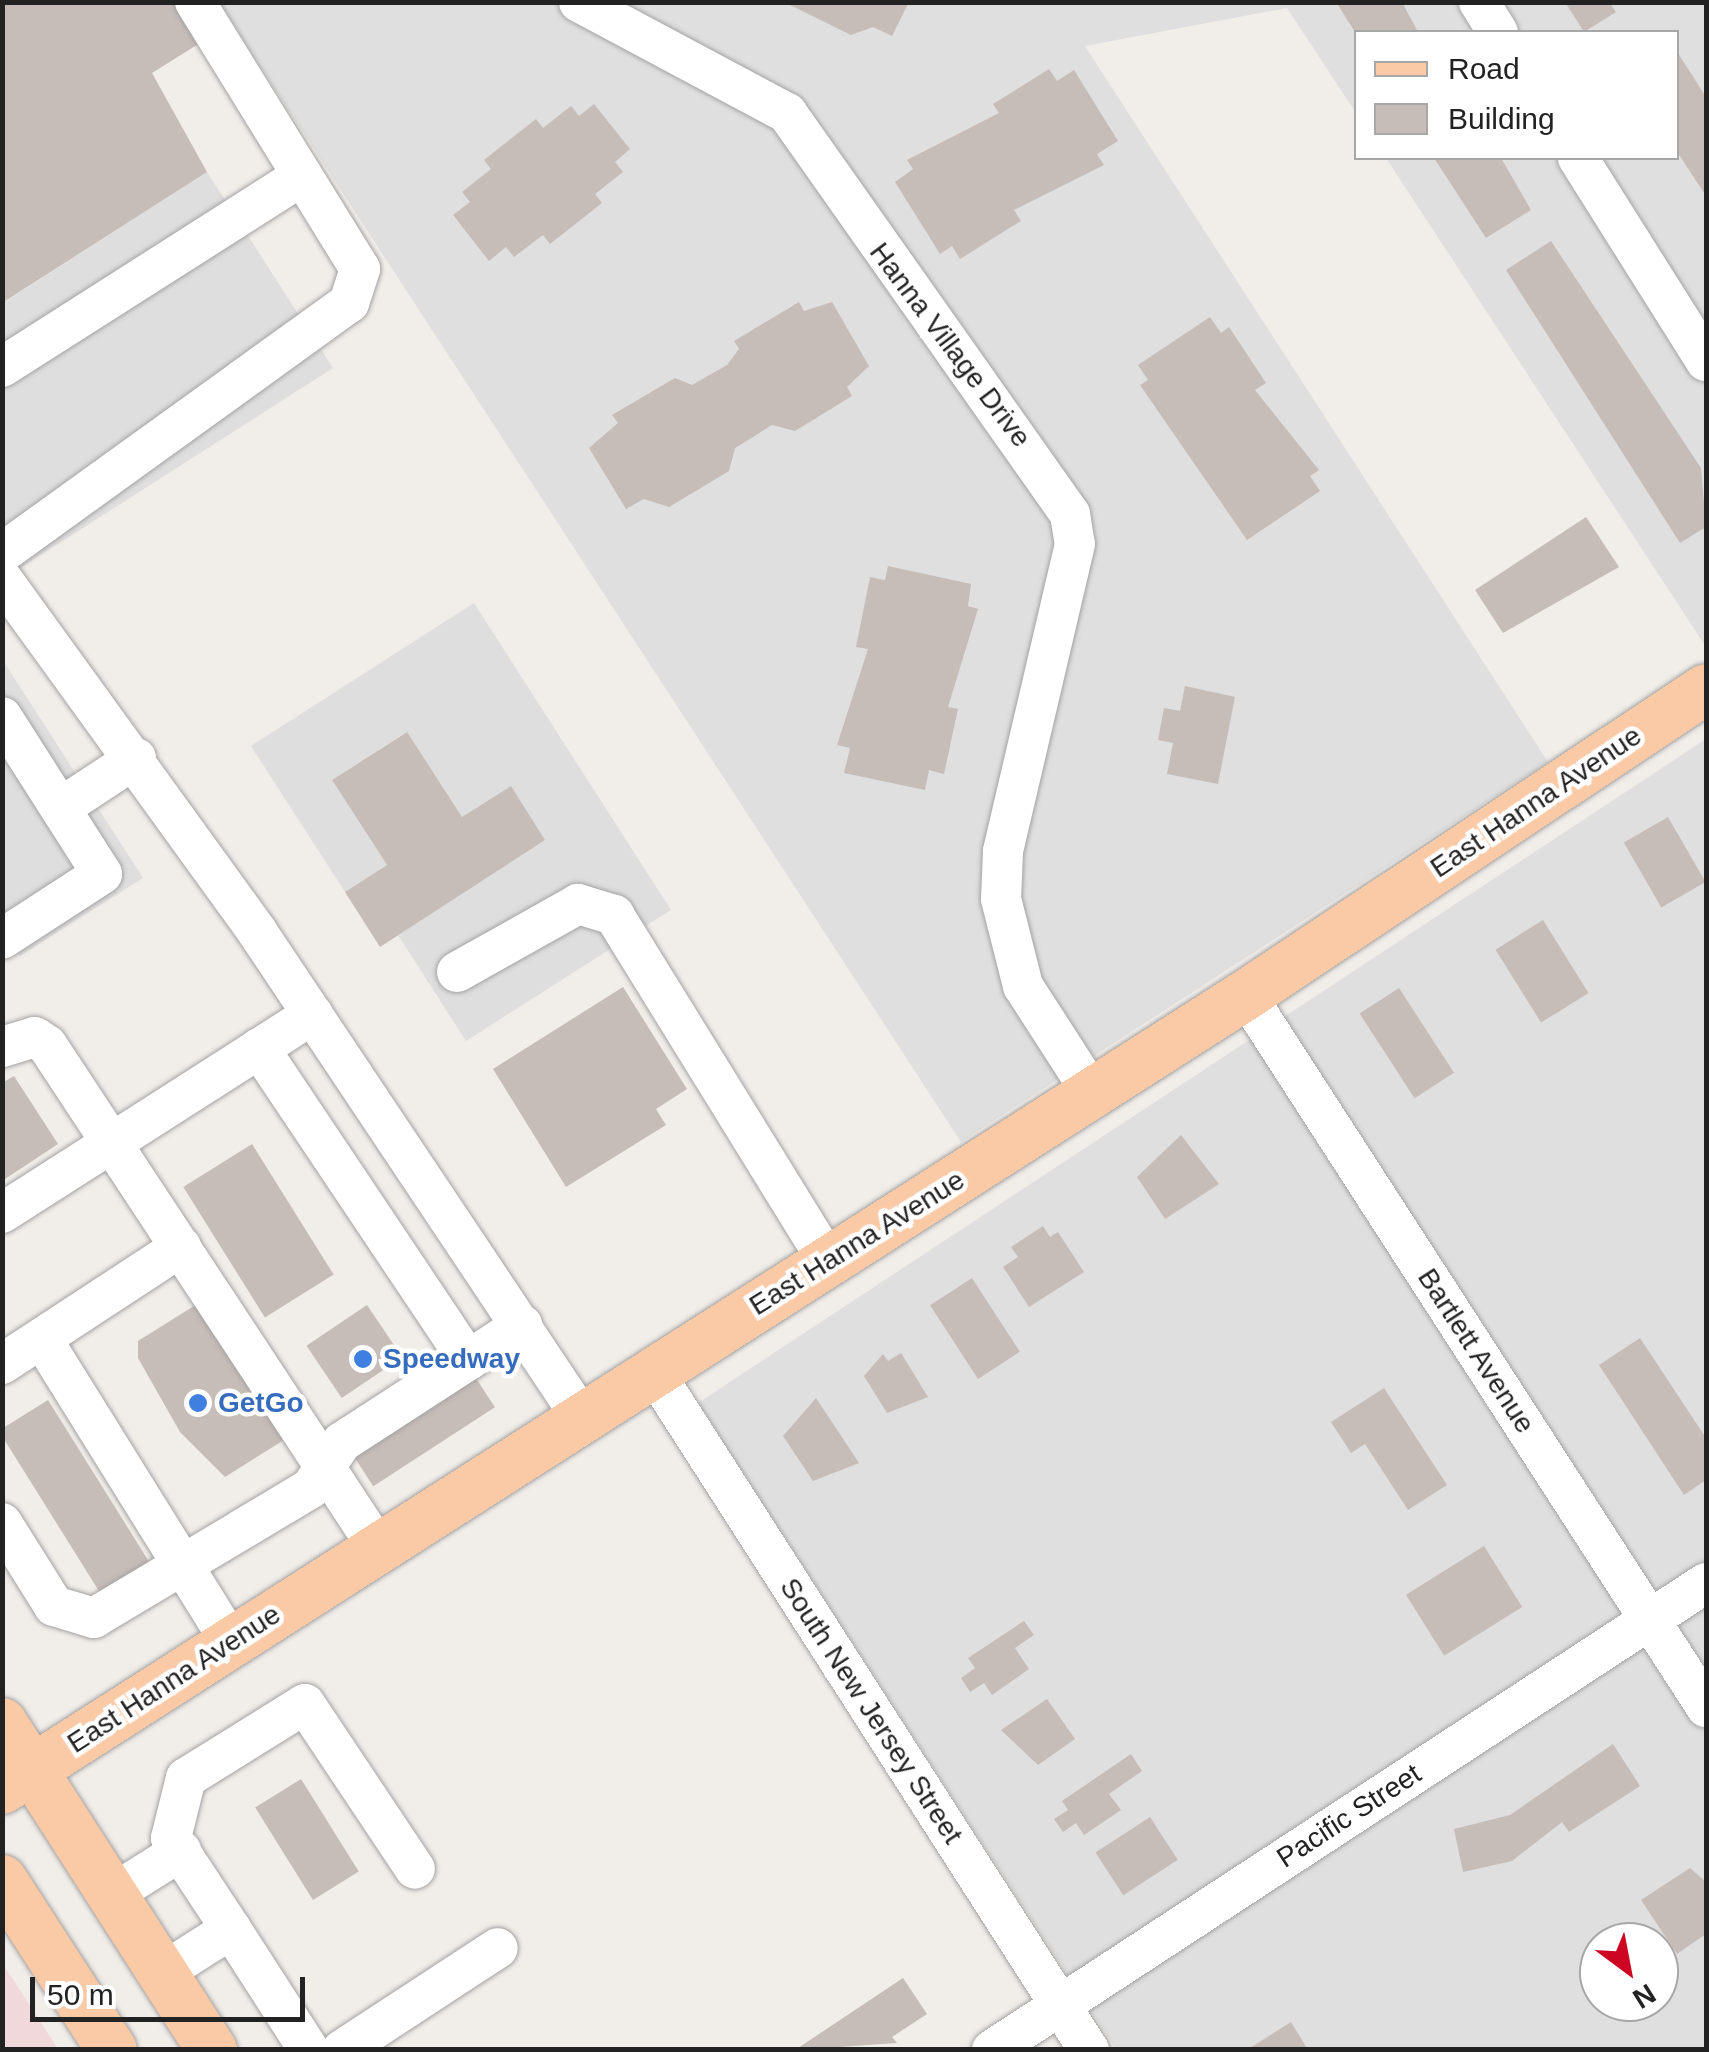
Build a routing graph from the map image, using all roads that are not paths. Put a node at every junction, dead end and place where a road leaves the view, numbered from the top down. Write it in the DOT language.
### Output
graph roads {
  1 [pos="195,2"];
  2 [pos="578,2"];
  3 [pos="1480,2"];
  4 [pos="1497,30"];
  5 [pos="1579,160"];
  6 [pos="302,176"];
  7 [pos="1706,361"];
  8 [pos="2,367"];
  9 [pos="2,553"];
  10 [pos="2,579"];
  11 [pos="1706,688"];
  12 [pos="2,716"];
  13 [pos="136,758"];
  14 [pos="60,808"];
  15 [pos="2,939"];
  16 [pos="457,972"];
  17 [pos="1246,995"];
  18 [pos="313,1014"];
  19 [pos="2,1047"];
  20 [pos="259,1048"];
  21 [pos="1092,1093"];
  22 [pos="111,1142"];
  23 [pos="2,1213"];
  24 [pos="181,1248"];
  25 [pos="828,1261"];
  26 [pos="522,1325"];
  27 [pos="42,1339"];
  28 [pos="468,1360"];
  29 [pos="2,1364"];
  30 [pos="654,1372"];
  31 [pos="582,1418"];
  32 [pos="325,1467"];
  33 [pos="7,1541"];
  34 [pos="378,1548"];
  35 [pos="179,1564"];
  36 [pos="1706,1582"];
  37 [pos="1651,1620"];
  38 [pos="231,1643"];
  39 [pos="1706,1706"];
  40 [pos="2,1724"];
  41 [pos="18,1780"];
  42 [pos="181,1852"];
  43 [pos="415,1869"];
  44 [pos="2,1880"];
  45 [pos="112,1896"];
  46 [pos="231,1929"];
  47 [pos="498,1948"];
  48 [pos="162,1973"];
  49 [pos="1059,2004"];
  50 [pos="112,2050"];
  51 [pos="212,2050"];
  52 [pos="309,2050"];
  53 [pos="342,2050"];
  54 [pos="992,2050"];
  55 [pos="1088,2050"];
  1 -- 6 [label="street"];
  2 -- 21 [label="street, Hanna Village Drive"];
  3 -- 4 [label="street"];
  5 -- 7 [label="street"];
  6 -- 8 [label="street"];
  6 -- 9 [label="street"];
  10 -- 13 [label="street"];
  11 -- 17 [label="main road, East Hanna Avenue"];
  12 -- 14 [label="street"];
  13 -- 14 [label="street"];
  13 -- 18 [label="street"];
  14 -- 15 [label="street"];
  16 -- 25 [label="street"];
  17 -- 21 [label="main road, East Hanna Avenue"];
  17 -- 37 [label="street, Bartlett Avenue"];
  18 -- 20 [label="street"];
  18 -- 26 [label="street"];
  19 -- 22 [label="street"];
  20 -- 22 [label="street"];
  20 -- 28 [label="street"];
  21 -- 25 [label="main road, East Hanna Avenue"];
  22 -- 23 [label="street"];
  22 -- 24 [label="street"];
  24 -- 27 [label="street"];
  24 -- 32 [label="street"];
  25 -- 30 [label="main road, East Hanna Avenue"];
  26 -- 28 [label="street"];
  26 -- 31 [label="street"];
  27 -- 29 [label="street"];
  27 -- 35 [label="street"];
  28 -- 32 [label="street"];
  30 -- 31 [label="main road, East Hanna Avenue"];
  30 -- 49 [label="street, South New Jersey Street"];
  31 -- 34 [label="main road, East Hanna Avenue"];
  32 -- 34 [label="street"];
  32 -- 35 [label="street"];
  33 -- 35 [label="street"];
  34 -- 38 [label="main road, East Hanna Avenue"];
  35 -- 38 [label="street"];
  36 -- 37 [label="street, Pacific Street"];
  37 -- 39 [label="street, Bartlett Avenue"];
  37 -- 49 [label="street, Pacific Street"];
  38 -- 41 [label="main road, East Hanna Avenue"];
  40 -- 41 [label="main road"];
  41 -- 45 [label="main road"];
  42 -- 43 [label="street"];
  42 -- 45 [label="street"];
  42 -- 46 [label="street"];
  44 -- 50 [label="main road"];
  45 -- 48 [label="main road"];
  46 -- 48 [label="street"];
  46 -- 52 [label="street"];
  47 -- 53 [label="street"];
  48 -- 51 [label="main road"];
  49 -- 54 [label="street, Pacific Street"];
  49 -- 55 [label="street, South New Jersey Street"];
}
